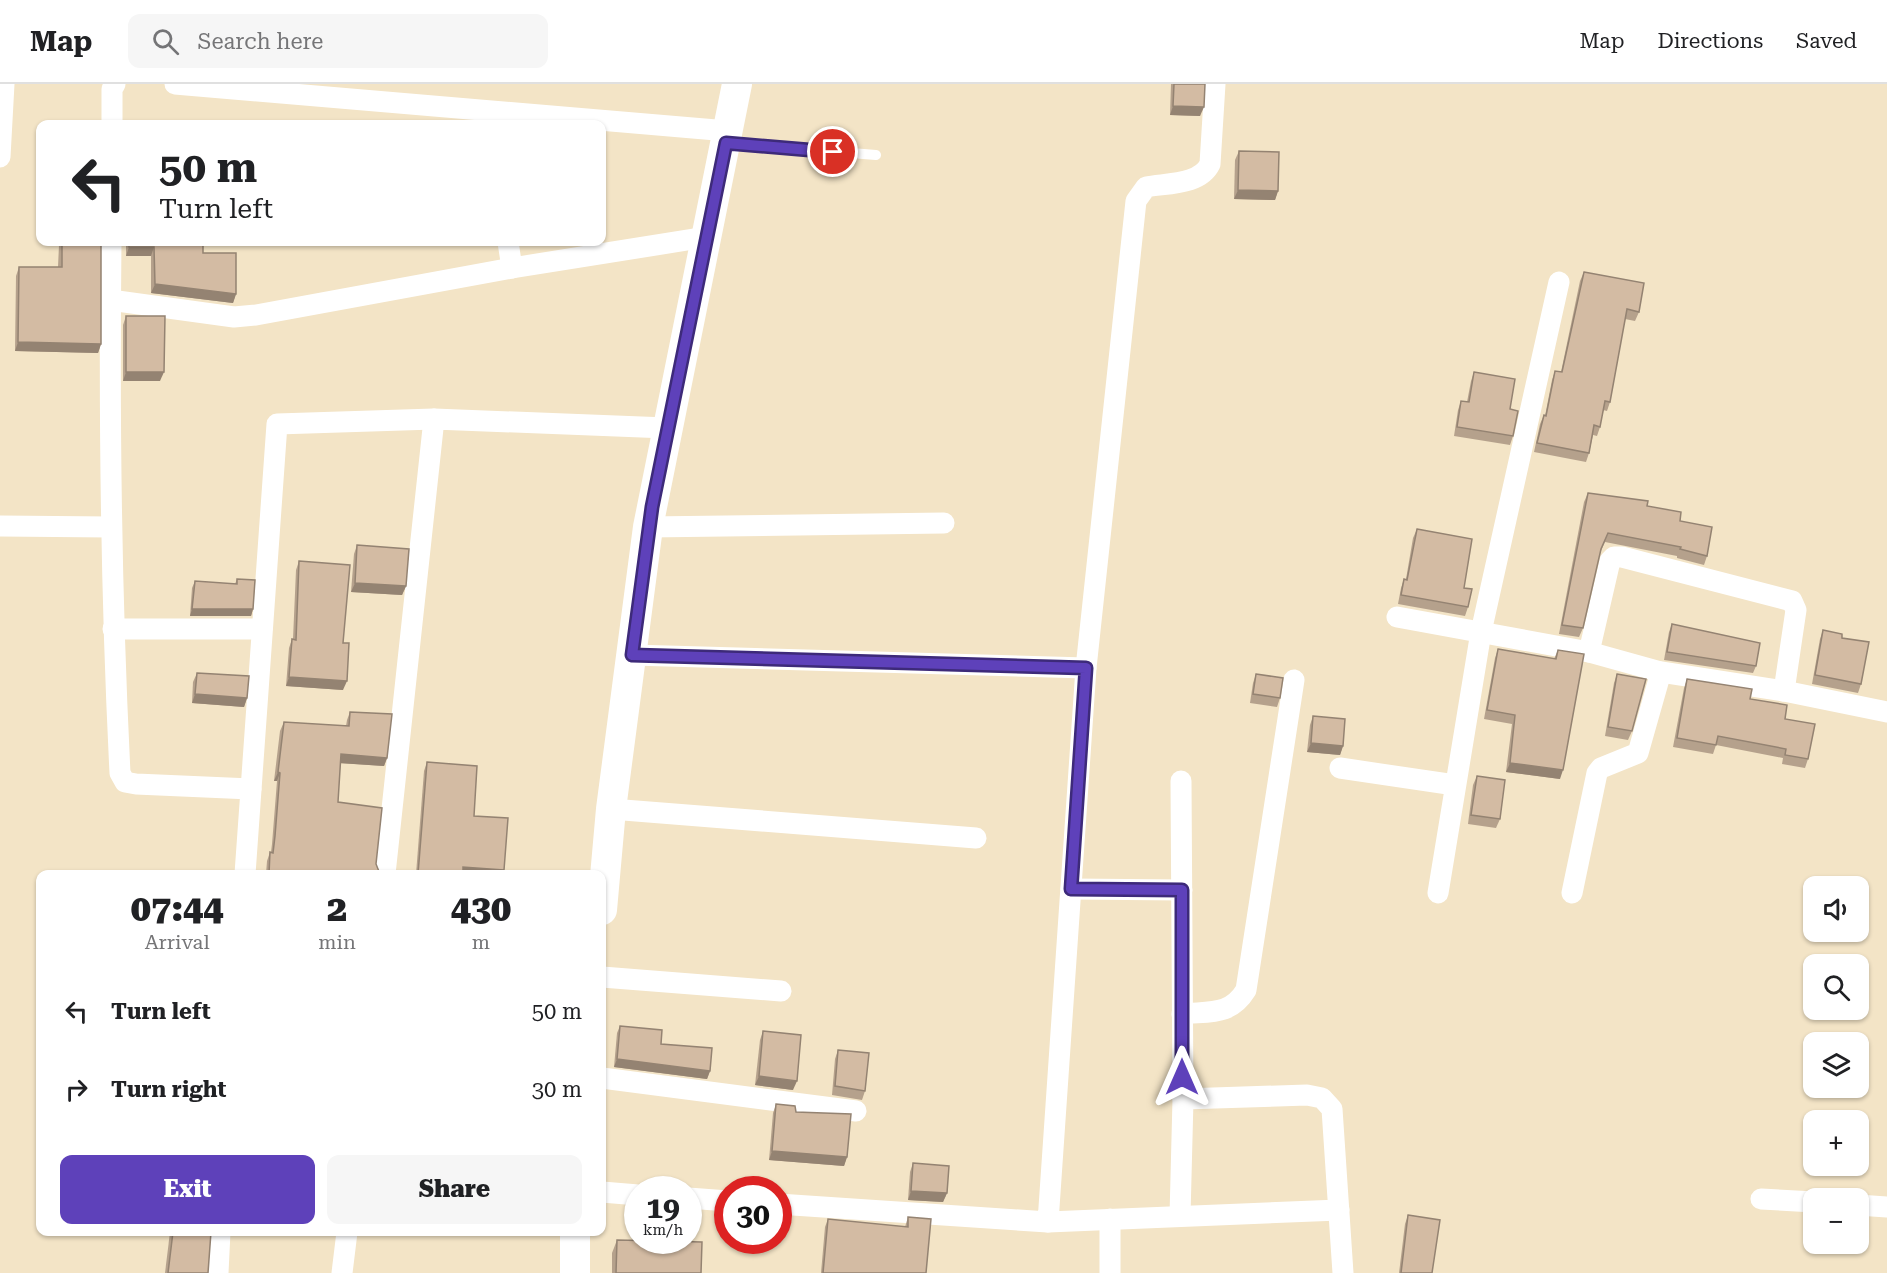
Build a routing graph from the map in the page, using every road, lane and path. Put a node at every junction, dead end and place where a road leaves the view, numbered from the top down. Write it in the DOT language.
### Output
graph roads {
  1 [pos="4,84"];
  2 [pos="115,84"];
  3 [pos="176,84"];
  4 [pos="737,84"];
  5 [pos="1215,84"];
  6 [pos="488,117"];
  7 [pos="112,120"];
  8 [pos="524,120"];
  9 [pos="606,127"];
  10 [pos="727,137"];
  11 [pos="876,155"];
  12 [pos="0,157"];
  13 [pos="706,237"];
  14 [pos="111,246"];
  15 [pos="509,246"];
  16 [pos="512,268"];
  17 [pos="1559,282"];
  18 [pos="110,300"];
  19 [pos="434,419"];
  20 [pos="667,428"];
  21 [pos="944,523"];
  22 [pos="0,526"];
  23 [pos="110,527"];
  24 [pos="648,527"];
  25 [pos="1398,617"];
  26 [pos="262,628"];
  27 [pos="113,629"];
  28 [pos="1481,632"];
  29 [pos="1589,652"];
  30 [pos="632,655"];
  31 [pos="1086,668"];
  32 [pos="1661,672"];
  33 [pos="1294,680"];
  34 [pos="1784,691"];
  35 [pos="1887,712"];
  36 [pos="1340,768"];
  37 [pos="1181,781"];
  38 [pos="1455,785"];
  39 [pos="251,789"];
  40 [pos="611,809"];
  41 [pos="976,838"];
  42 [pos="245,870"];
  43 [pos="385,870"];
  44 [pos="606,870"];
  45 [pos="1071,889"];
  46 [pos="1182,890"];
  47 [pos="1438,893"];
  48 [pos="1572,893"];
  49 [pos="606,977"];
  50 [pos="781,991"];
  51 [pos="1182,1014"];
  52 [pos="606,1079"];
  53 [pos="1183,1099"];
  54 [pos="856,1111"];
  55 [pos="606,1192"];
  56 [pos="624,1194"];
  57 [pos="1761,1199"];
  58 [pos="1803,1201"];
  59 [pos="792,1205"];
  60 [pos="1869,1206"];
  61 [pos="1887,1207"];
  62 [pos="1339,1210"];
  63 [pos="1180,1216"];
  64 [pos="1110,1219"];
  65 [pos="1048,1222"];
  66 [pos="220,1236"];
  67 [pos="346,1236"];
  68 [pos="575,1236"];
  69 [pos="218,1273"];
  70 [pos="342,1273"];
  71 [pos="574,1273"];
  72 [pos="1110,1273"];
  73 [pos="1342,1273"];
  1 -- 12 [label="street"];
  2 -- 7 [label="street"];
  3 -- 6 [label="street"];
  4 -- 10 [label="main road"];
  5 -- 31 [label="street"];
  6 -- 8 [label="street"];
  9 -- 10 [label="street"];
  10 -- 11 [label="lane"];
  10 -- 13 [label="main road"];
  13 -- 16 [label="street"];
  13 -- 20 [label="main road"];
  14 -- 18 [label="street"];
  15 -- 16 [label="street"];
  16 -- 18 [label="street"];
  17 -- 28 [label="street"];
  18 -- 23 [label="street"];
  19 -- 20 [label="street"];
  19 -- 26 [label="street"];
  19 -- 43 [label="street"];
  20 -- 24 [label="main road"];
  21 -- 24 [label="street"];
  22 -- 23 [label="street"];
  23 -- 27 [label="street"];
  24 -- 30 [label="main road"];
  25 -- 28 [label="street"];
  26 -- 27 [label="street"];
  26 -- 39 [label="street"];
  27 -- 39 [label="street"];
  28 -- 29 [label="street"];
  28 -- 38 [label="street"];
  29 -- 32 [label="street"];
  29 -- 34 [label="street"];
  30 -- 31 [label="street"];
  30 -- 40 [label="main road"];
  31 -- 45 [label="street"];
  32 -- 34 [label="street"];
  32 -- 48 [label="street"];
  33 -- 51 [label="street"];
  34 -- 35 [label="street"];
  36 -- 38 [label="street"];
  37 -- 46 [label="street"];
  38 -- 47 [label="street"];
  39 -- 42 [label="street"];
  40 -- 41 [label="street"];
  40 -- 44 [label="main road"];
  45 -- 46 [label="street"];
  45 -- 65 [label="street"];
  46 -- 51 [label="street"];
  49 -- 50 [label="street"];
  51 -- 53 [label="street"];
  52 -- 54 [label="street"];
  53 -- 62 [label="street"];
  53 -- 63 [label="street"];
  55 -- 56 [label="street"];
  57 -- 58 [label="street"];
  59 -- 65 [label="street"];
  60 -- 61 [label="street"];
  62 -- 63 [label="street"];
  62 -- 73 [label="street"];
  63 -- 64 [label="street"];
  64 -- 65 [label="street"];
  64 -- 72 [label="street"];
  66 -- 69 [label="street"];
  67 -- 70 [label="street"];
  68 -- 71 [label="main road"];
}
